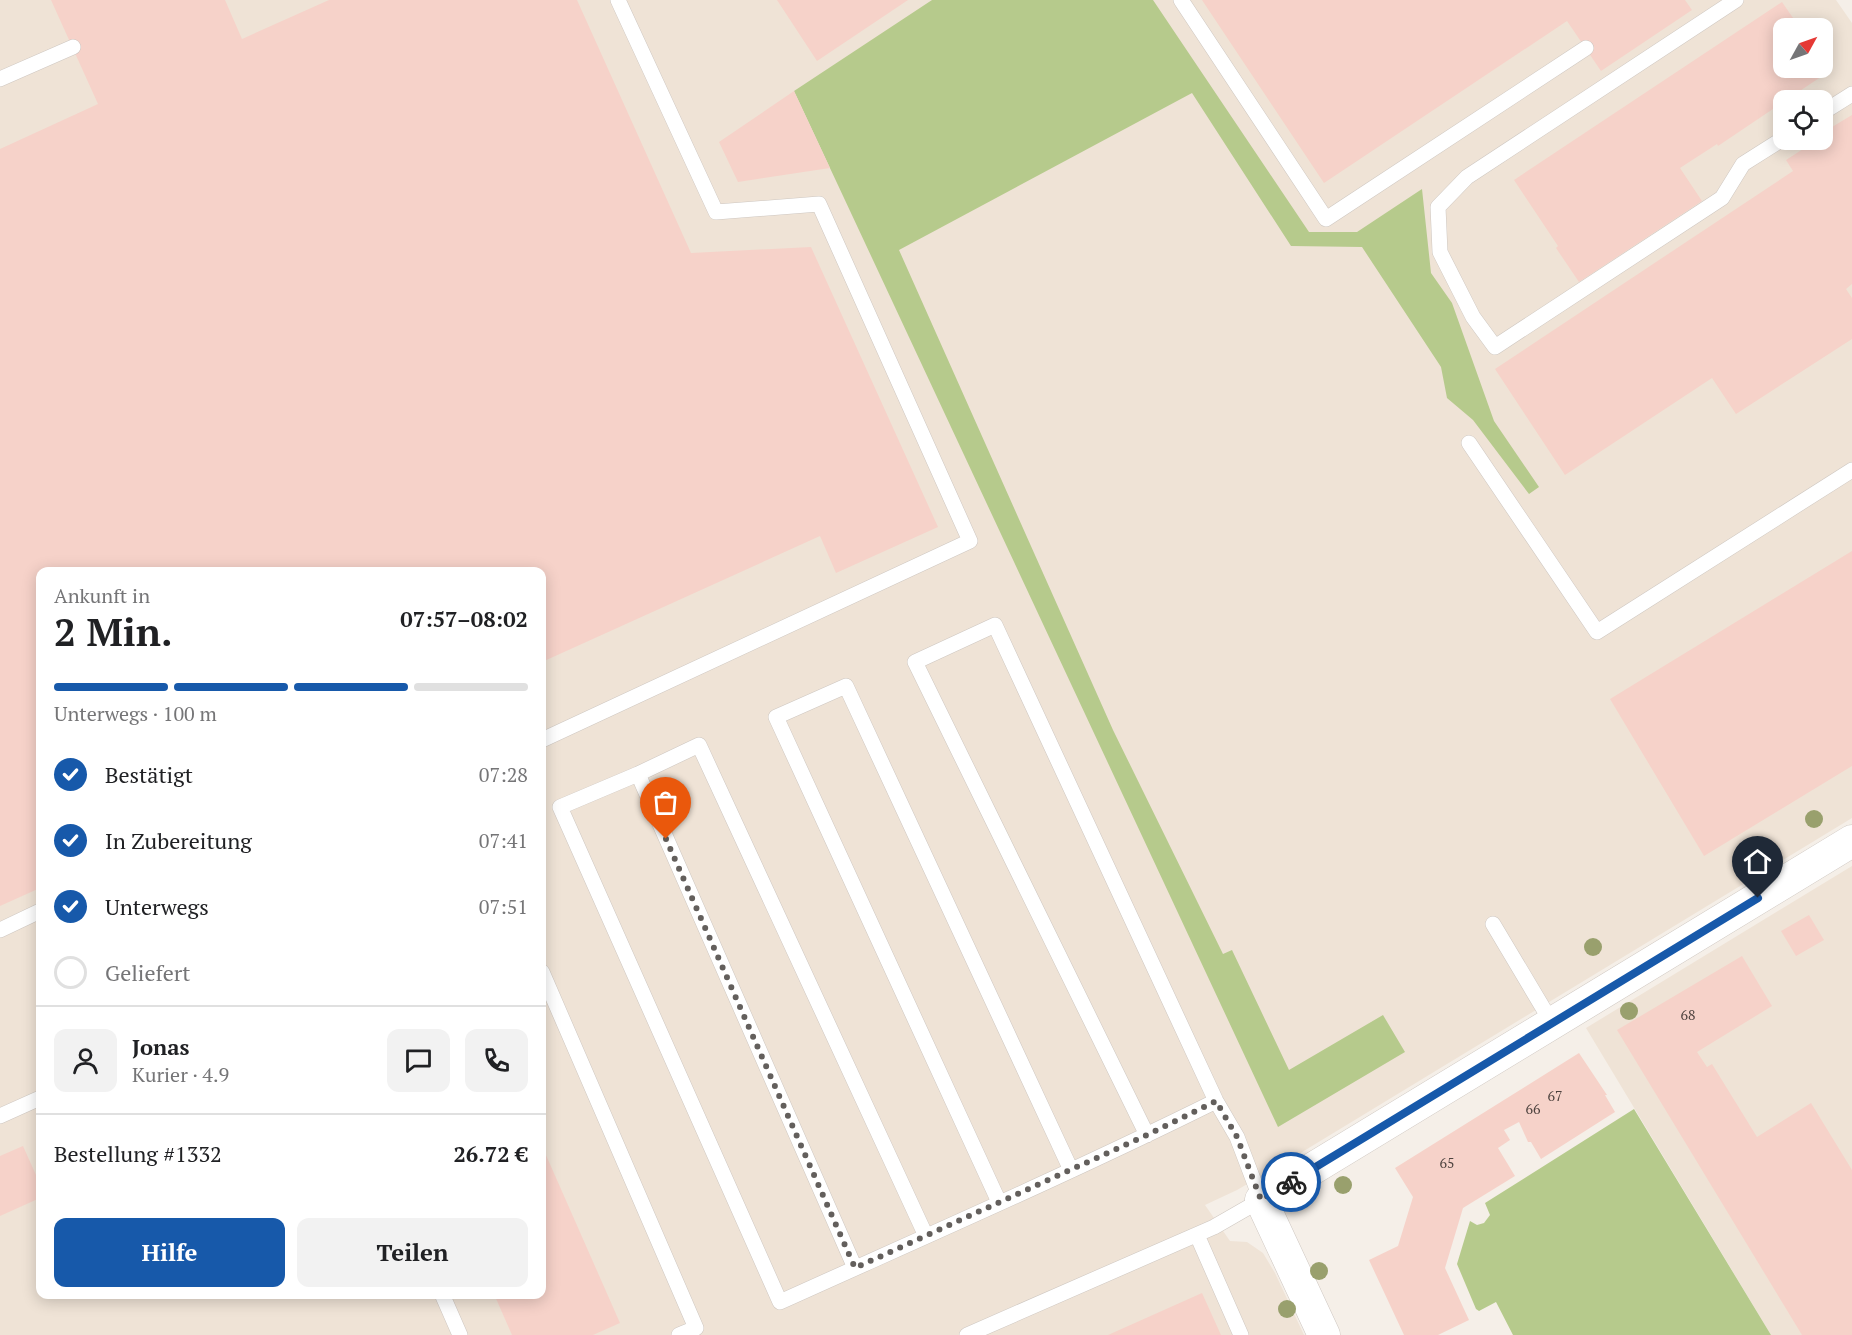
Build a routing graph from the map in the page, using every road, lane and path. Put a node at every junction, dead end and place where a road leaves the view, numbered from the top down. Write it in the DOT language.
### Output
graph roads {
  1 [pos="618,0"];
  2 [pos="1181,0"];
  3 [pos="1736,0"];
  4 [pos="73,47"];
  5 [pos="1586,48"];
  6 [pos="0,79"];
  7 [pos="1852,94"];
  8 [pos="1833,106"];
  9 [pos="1773,145"];
  10 [pos="1469,443"];
  11 [pos="1852,470"];
  12 [pos="546,738"];
  13 [pos="638,774"];
  14 [pos="1852,841"];
  15 [pos="36,913"];
  16 [pos="1493,924"];
  17 [pos="0,930"];
  18 [pos="546,981"];
  19 [pos="1552,1023"];
  20 [pos="36,1100"];
  21 [pos="1216,1101"];
  22 [pos="0,1116"];
  23 [pos="1147,1135"];
  24 [pos="1071,1170"];
  25 [pos="1261,1200"];
  26 [pos="999,1202"];
  27 [pos="1197,1235"];
  28 [pos="926,1236"];
  29 [pos="855,1268"];
  30 [pos="444,1299"];
  31 [pos="460,1335"];
  32 [pos="679,1335"];
  33 [pos="967,1335"];
  34 [pos="1240,1335"];
  35 [pos="1324,1335"];
  1 -- 12 [label="lane"];
  2 -- 5 [label="lane"];
  3 -- 9 [label="lane"];
  4 -- 6 [label="lane"];
  7 -- 8 [label="lane"];
  10 -- 11 [label="lane"];
  13 -- 28 [label="lane"];
  13 -- 29 [label="lane"];
  13 -- 29 [label="lane"];
  14 -- 19 [label="street"];
  15 -- 17 [label="lane"];
  16 -- 19 [label="lane"];
  18 -- 32 [label="lane"];
  19 -- 25 [label="street"];
  20 -- 22 [label="lane"];
  21 -- 23 [label="lane"];
  21 -- 23 [label="lane"];
  21 -- 25 [label="lane"];
  23 -- 24 [label="lane"];
  24 -- 26 [label="lane"];
  24 -- 26 [label="lane"];
  25 -- 27 [label="lane"];
  25 -- 35 [label="street"];
  26 -- 28 [label="lane"];
  27 -- 33 [label="lane"];
  27 -- 34 [label="lane"];
  28 -- 29 [label="lane"];
  30 -- 31 [label="lane"];
}
